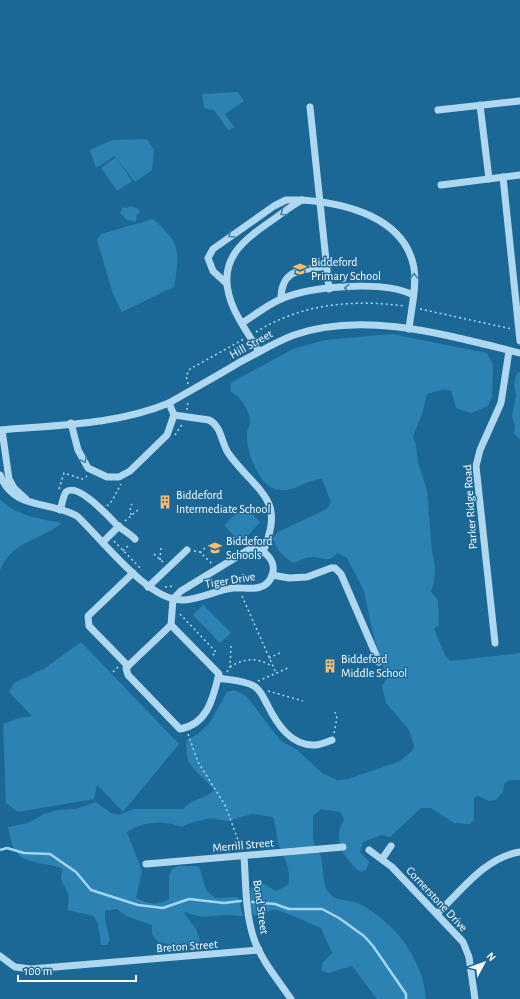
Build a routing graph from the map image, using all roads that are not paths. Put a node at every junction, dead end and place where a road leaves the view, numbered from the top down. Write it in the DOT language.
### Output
graph roads {
  1 [pos="520,101"];
  2 [pos="480,106"];
  3 [pos="310,107"];
  4 [pos="438,110"];
  5 [pos="520,175"];
  6 [pos="503,177"];
  7 [pos="489,179"];
  8 [pos="441,184"];
  9 [pos="302,200"];
  10 [pos="319,202"];
  11 [pos="327,266"];
  12 [pos="226,283"];
  13 [pos="329,288"];
  14 [pos="413,295"];
  15 [pos="281,299"];
  16 [pos="242,323"];
  17 [pos="409,329"];
  18 [pos="520,341"];
  19 [pos="508,350"];
  20 [pos="259,352"];
  21 [pos="520,353"];
  22 [pos="169,403"];
  23 [pos="174,415"];
  24 [pos="71,423"];
  25 [pos="1,430"];
  26 [pos="0,475"];
  27 [pos="29,502"];
  28 [pos="60,510"];
  29 [pos="119,526"];
  30 [pos="106,539"];
  31 [pos="135,539"];
  32 [pos="187,550"];
  33 [pos="263,552"];
  34 [pos="133,573"];
  35 [pos="272,575"];
  36 [pos="148,587"];
  37 [pos="173,600"];
  38 [pos="171,625"];
  39 [pos="495,643"];
  40 [pos="379,662"];
  41 [pos="128,666"];
  42 [pos="218,678"];
  43 [pos="332,740"];
  44 [pos="391,846"];
  45 [pos="343,847"];
  46 [pos="369,850"];
  47 [pos="520,852"];
  48 [pos="244,856"];
  49 [pos="382,859"];
  50 [pos="146,864"];
  51 [pos="437,914"];
  52 [pos="259,950"];
  53 [pos="0,956"];
  54 [pos="291,999"];
  55 [pos="475,999"];
  1 -- 2 [label="street"];
  2 -- 4 [label="street"];
  2 -- 7 [label="street"];
  3 -- 10 [label="street"];
  5 -- 6 [label="street"];
  6 -- 7 [label="street"];
  6 -- 18 [label="street"];
  7 -- 8 [label="street"];
  9 -- 10 [label="street"];
  9 -- 12 [label="street, one-way"];
  9 -- 12 [label="street, one-way"];
  10 -- 11 [label="street"];
  14 -- 10 [label="street, one-way"];
  11 -- 13 [label="street"];
  11 -- 15 [label="street"];
  12 -- 16 [label="street"];
  14 -- 13 [label="street, one-way"];
  13 -- 15 [label="street"];
  14 -- 17 [label="street"];
  15 -- 16 [label="street"];
  16 -- 20 [label="street"];
  17 -- 19 [label="street, Hill Street"];
  17 -- 20 [label="street, Hill Street"];
  19 -- 21 [label="street, Hill Street"];
  19 -- 39 [label="street, Parker Ridge Road"];
  20 -- 22 [label="street, Hill Street"];
  22 -- 23 [label="street"];
  22 -- 24 [label="street, Hill Street"];
  24 -- 23 [label="street, one-way"];
  23 -- 33 [label="street"];
  24 -- 25 [label="street, Hill Street"];
  25 -- 27 [label="street"];
  26 -- 27 [label="street"];
  27 -- 28 [label="street"];
  28 -- 29 [label="street"];
  28 -- 30 [label="street"];
  29 -- 30 [label="street"];
  29 -- 31 [label="street"];
  30 -- 34 [label="street"];
  32 -- 36 [label="street"];
  33 -- 35 [label="street, Tiger Drive"];
  33 -- 37 [label="street, Tiger Drive"];
  34 -- 36 [label="street"];
  34 -- 41 [label="street"];
  35 -- 37 [label="street, Tiger Drive"];
  35 -- 40 [label="street"];
  36 -- 37 [label="street"];
  37 -- 38 [label="street"];
  38 -- 41 [label="street"];
  38 -- 42 [label="street"];
  41 -- 42 [label="street"];
  42 -- 43 [label="street"];
  44 -- 49 [label="street"];
  45 -- 48 [label="street, Merrill Street"];
  46 -- 49 [label="street, Cornerstone Drive"];
  47 -- 51 [label="street"];
  48 -- 50 [label="street, Merrill Street"];
  48 -- 52 [label="street, Bond Street"];
  49 -- 51 [label="street, Cornerstone Drive"];
  51 -- 55 [label="street, Cornerstone Drive"];
  52 -- 53 [label="street, Breton Street"];
  52 -- 54 [label="street, Bond Street"];
}
